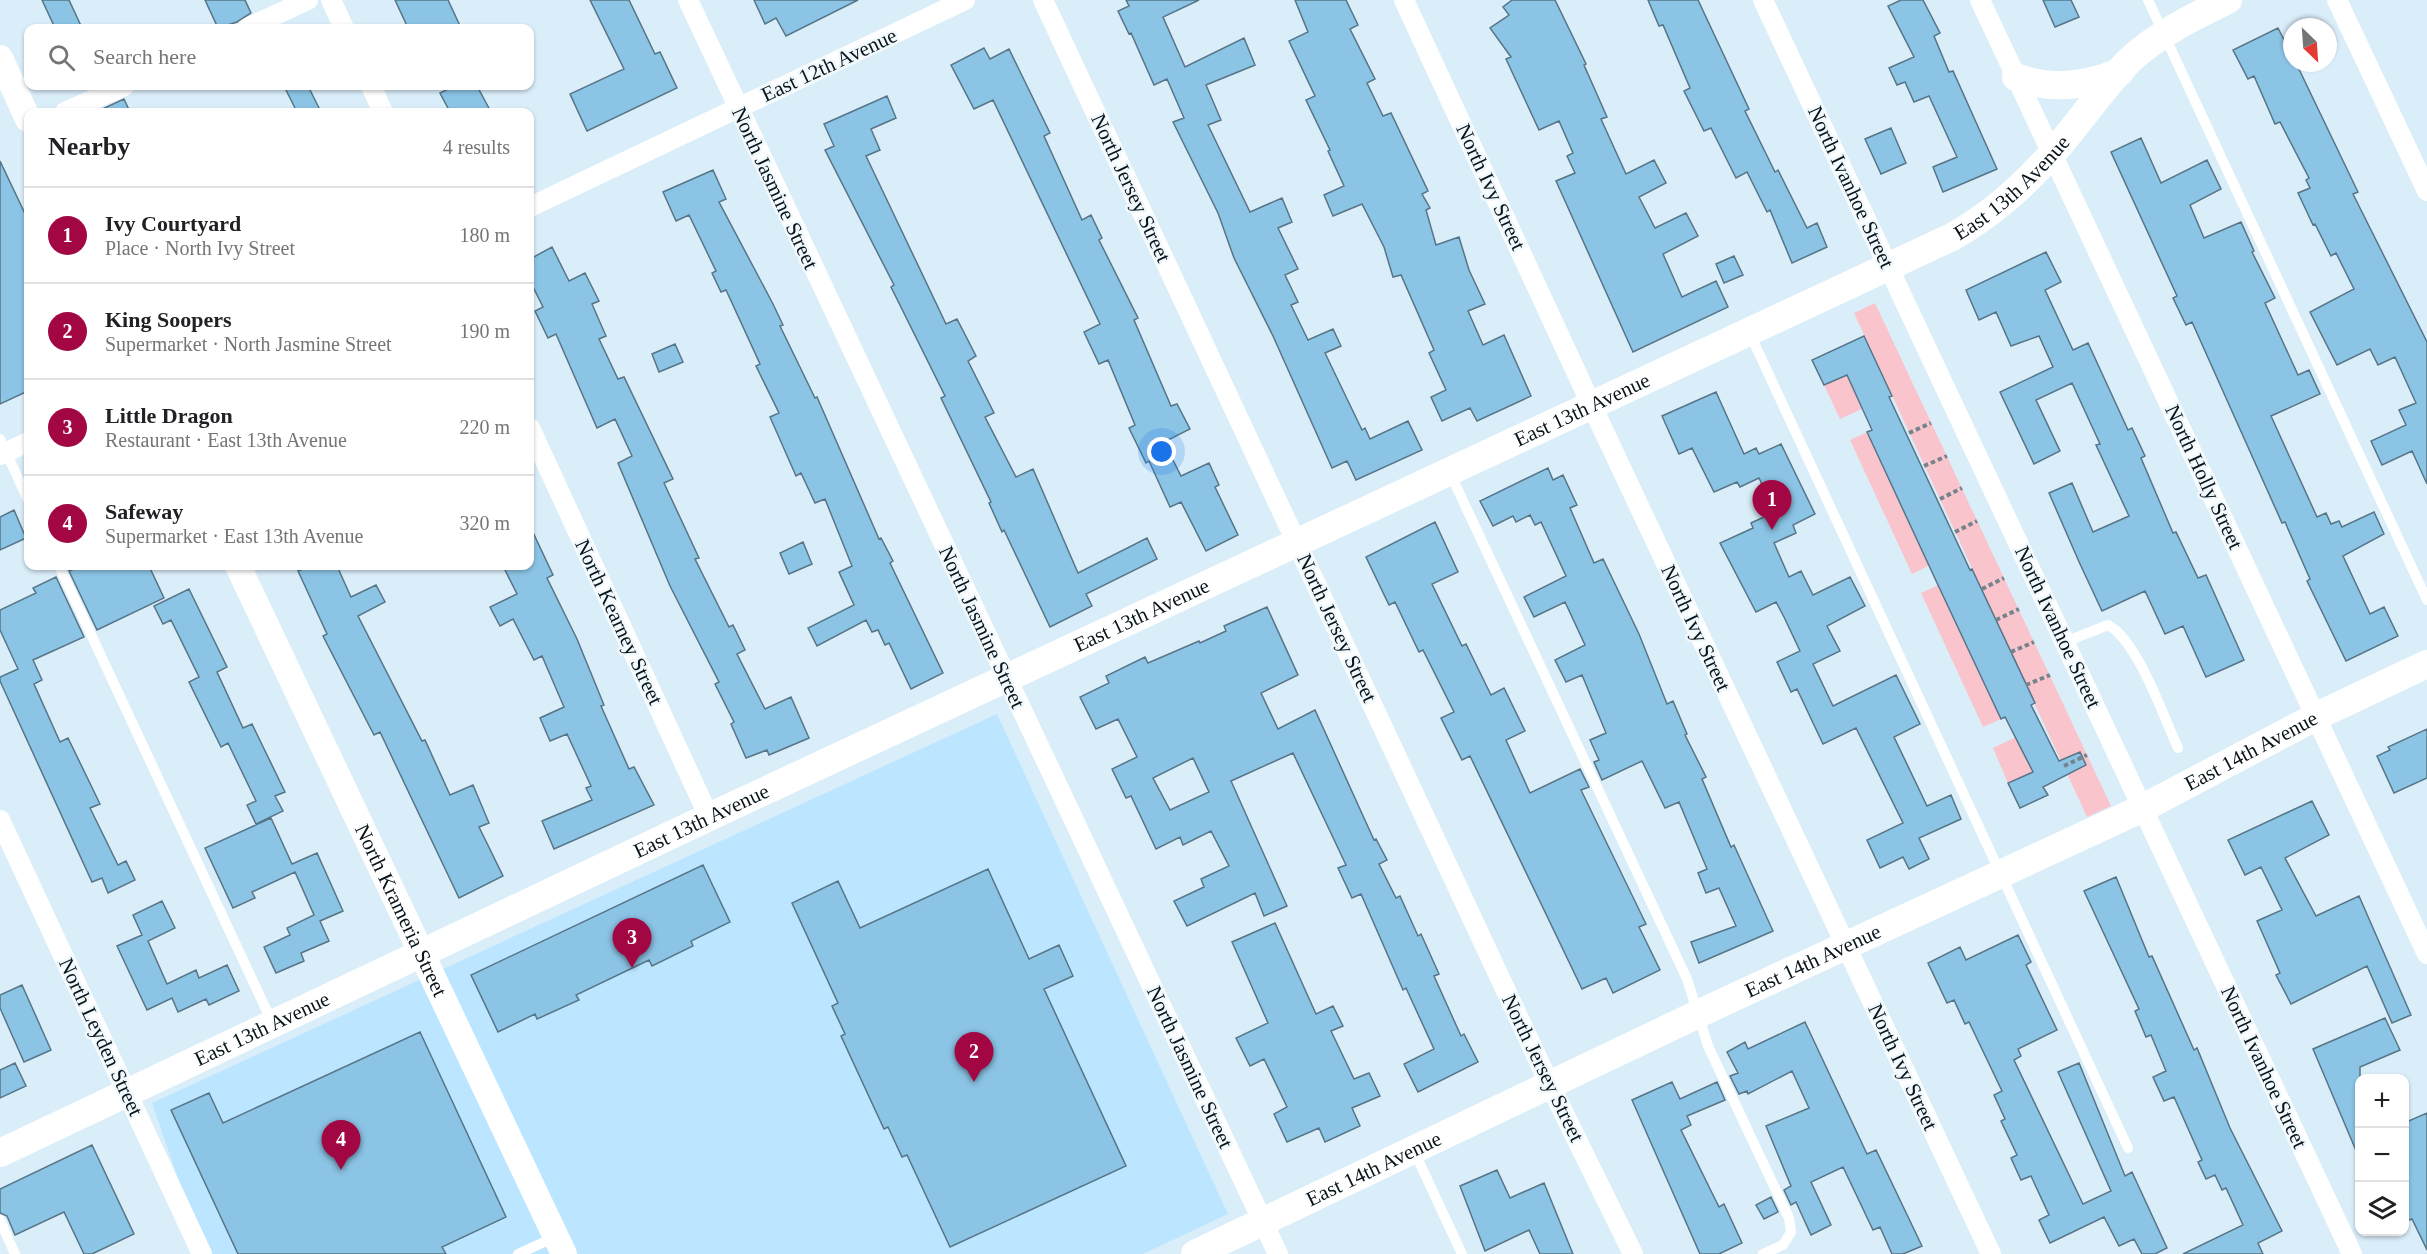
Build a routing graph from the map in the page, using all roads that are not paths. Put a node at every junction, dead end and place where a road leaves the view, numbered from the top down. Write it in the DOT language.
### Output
graph roads {
  1 [pos="308,0"];
  2 [pos="331,0"];
  3 [pos="688,0"];
  4 [pos="965,0"];
  5 [pos="1043,0"];
  6 [pos="1404,0"];
  7 [pos="1763,0"];
  8 [pos="1980,0"];
  9 [pos="2148,0"];
  10 [pos="2228,0"];
  11 [pos="2337,0"];
  12 [pos="256,24"];
  13 [pos="342,24"];
  14 [pos="2164,34"];
  15 [pos="0,58"];
  16 [pos="2120,72"];
  17 [pos="2016,77"];
  18 [pos="115,90"];
  19 [pos="373,90"];
  20 [pos="74,108"];
  21 [pos="381,108"];
  22 [pos="738,108"];
  23 [pos="24,110"];
  24 [pos="2052,155"];
  25 [pos="2427,191"];
  26 [pos="534,205"];
  27 [pos="1887,266"];
  28 [pos="1749,330"];
  29 [pos="1591,404"];
  30 [pos="534,437"];
  31 [pos="24,443"];
  32 [pos="2,449"];
  33 [pos="1449,471"];
  34 [pos="24,492"];
  35 [pos="1297,543"];
  36 [pos="61,570"];
  37 [pos="240,570"];
  38 [pos="2427,600"];
  39 [pos="2065,642"];
  40 [pos="2427,664"];
  41 [pos="1006,679"];
  42 [pos="2317,716"];
  43 [pos="2178,748"];
  44 [pos="2143,808"];
  45 [pos="709,817"];
  46 [pos="0,820"];
  47 [pos="2001,874"];
  48 [pos="1846,946"];
  49 [pos="422,954"];
  50 [pos="2427,954"];
  51 [pos="1698,1014"];
  52 [pos="274,1025"];
  53 [pos="1550,1085"];
  54 [pos="128,1093"];
  55 [pos="2128,1148"];
  56 [pos="1412,1149"];
  57 [pos="0,1153"];
  58 [pos="0,1220"];
  59 [pos="1264,1222"];
  60 [pos="560,1246"];
  61 [pos="1777,1251"];
  62 [pos="15,1254"];
  63 [pos="202,1254"];
  64 [pos="518,1254"];
  65 [pos="1196,1254"];
  66 [pos="1278,1254"];
  67 [pos="1462,1254"];
  68 [pos="1633,1254"];
  69 [pos="1763,1254"];
  70 [pos="1991,1254"];
  71 [pos="2352,1254"];
  1 -- 12 [label="street"];
  2 -- 13 [label="street"];
  3 -- 22 [label="street, North Jasmine Street"];
  4 -- 22 [label="street, East 12th Avenue"];
  5 -- 35 [label="street, North Jersey Street"];
  6 -- 29 [label="street, North Ivy Street"];
  7 -- 27 [label="street, North Ivanhoe Street"];
  8 -- 17 [label="street, North Holly Street"];
  9 -- 14 [label="lane"];
  10 -- 14 [label="main road, East 13th Avenue"];
  11 -- 25 [label="street"];
  14 -- 16 [label="main road, East 13th Avenue"];
  14 -- 38 [label="lane"];
  15 -- 23 [label="street"];
  16 -- 17 [label="main road"];
  16 -- 24 [label="main road, East 13th Avenue"];
  17 -- 24 [label="street, North Holly Street"];
  18 -- 20 [label="street"];
  19 -- 21 [label="street"];
  22 -- 26 [label="street, East 12th Avenue"];
  22 -- 41 [label="street, North Jasmine Street"];
  24 -- 27 [label="main road, East 13th Avenue"];
  24 -- 42 [label="street, North Holly Street"];
  27 -- 28 [label="main road, East 13th Avenue"];
  27 -- 39 [label="street, North Ivanhoe Street"];
  28 -- 29 [label="main road, East 13th Avenue"];
  28 -- 47 [label="lane"];
  29 -- 33 [label="main road, East 13th Avenue"];
  29 -- 48 [label="street, North Ivy Street"];
  30 -- 45 [label="street, North Kearney Street"];
  31 -- 32 [label="street"];
  32 -- 34 [label="lane"];
  33 -- 35 [label="main road, East 13th Avenue"];
  33 -- 51 [label="lane"];
  35 -- 41 [label="main road, East 13th Avenue"];
  35 -- 53 [label="street, North Jersey Street"];
  36 -- 52 [label="lane"];
  37 -- 49 [label="street, North Krameria Street"];
  39 -- 43 [label="lane"];
  39 -- 44 [label="street, North Ivanhoe Street"];
  40 -- 42 [label="main road, East 14th Avenue"];
  41 -- 45 [label="main road, East 13th Avenue"];
  41 -- 59 [label="street, North Jasmine Street"];
  42 -- 44 [label="main road, East 14th Avenue"];
  42 -- 50 [label="street, North Holly Street"];
  44 -- 47 [label="main road, East 14th Avenue"];
  44 -- 71 [label="street, North Ivanhoe Street"];
  45 -- 49 [label="main road, East 13th Avenue"];
  46 -- 54 [label="street, North Leyden Street"];
  47 -- 48 [label="main road, East 14th Avenue"];
  47 -- 55 [label="lane"];
  48 -- 51 [label="main road, East 14th Avenue"];
  48 -- 70 [label="street, North Ivy Street"];
  49 -- 52 [label="main road, East 13th Avenue"];
  49 -- 60 [label="street, North Krameria Street"];
  51 -- 53 [label="main road, East 14th Avenue"];
  51 -- 61 [label="lane"];
  52 -- 54 [label="main road, East 13th Avenue"];
  53 -- 56 [label="main road, East 14th Avenue"];
  53 -- 68 [label="street, North Jersey Street"];
  54 -- 57 [label="main road, East 13th Avenue"];
  54 -- 63 [label="street, North Leyden Street"];
  56 -- 59 [label="main road, East 14th Avenue"];
  56 -- 67 [label="lane"];
  58 -- 62 [label="lane"];
  59 -- 65 [label="main road, East 14th Avenue"];
  59 -- 66 [label="street, North Jasmine Street"];
  60 -- 64 [label="lane"];
  61 -- 69 [label="lane"];
}
